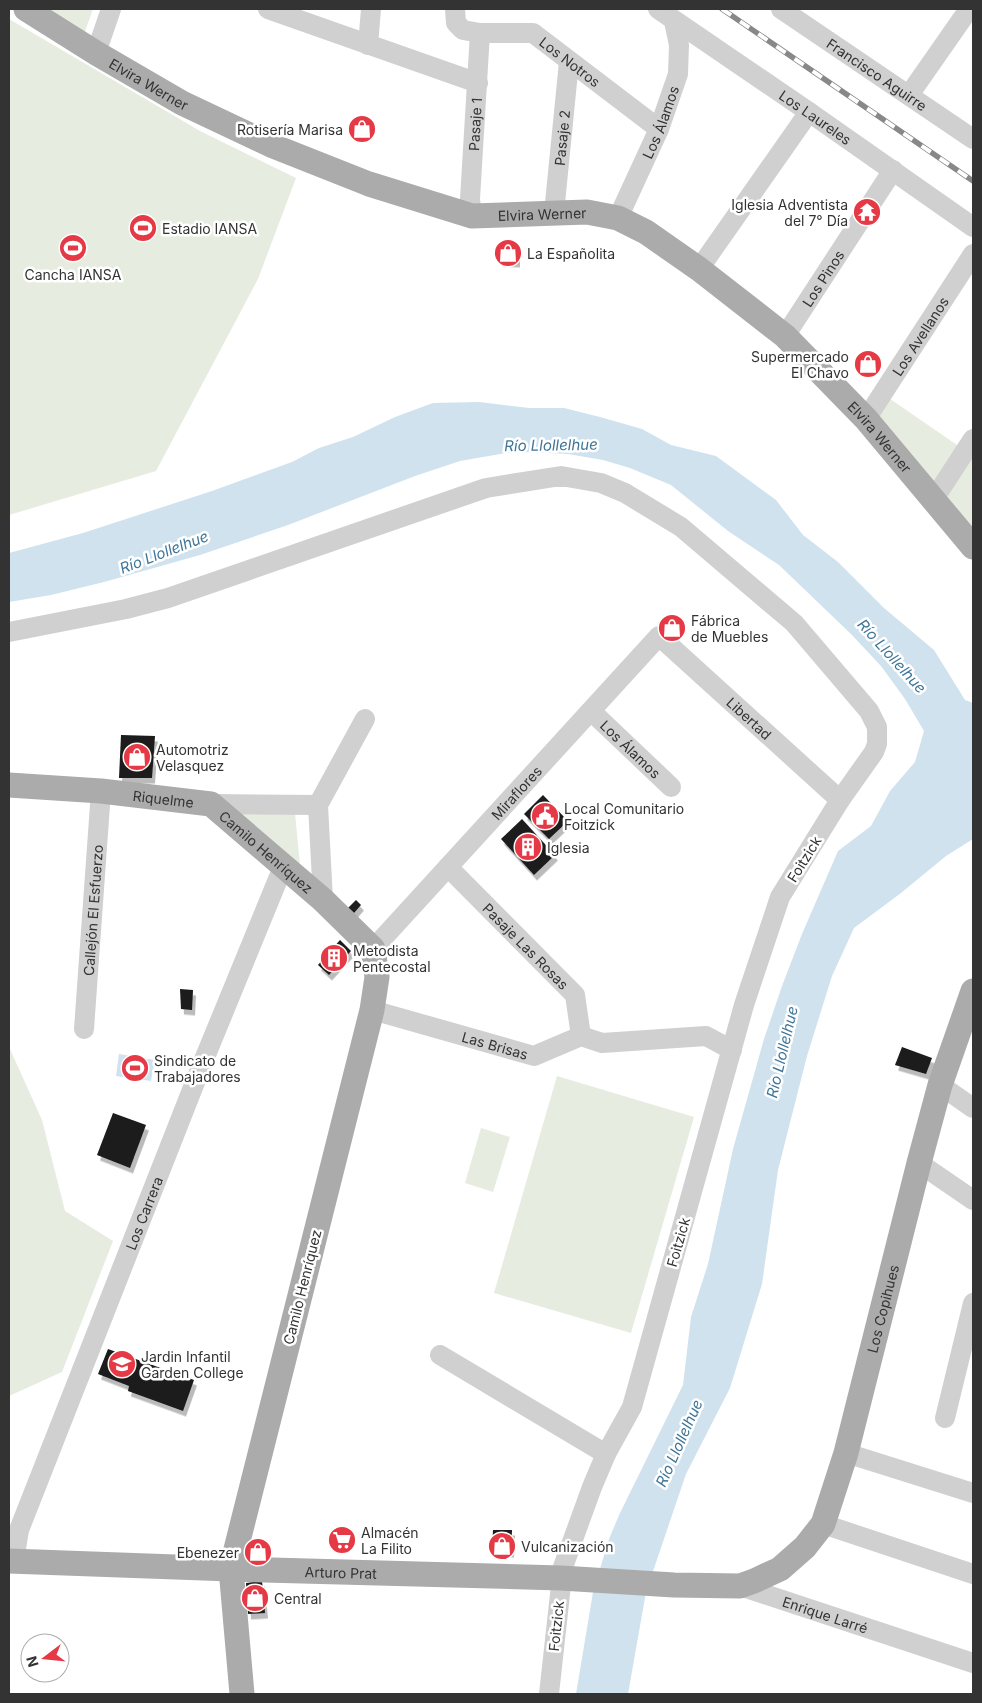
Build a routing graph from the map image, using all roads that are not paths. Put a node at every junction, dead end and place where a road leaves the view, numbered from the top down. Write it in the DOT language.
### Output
graph roads {
  1 [pos="26,9"];
  2 [pos="111,9"];
  3 [pos="272,9"];
  4 [pos="371,9"];
  5 [pos="455,9"];
  6 [pos="658,9"];
  7 [pos="781,9"];
  8 [pos="971,9"];
  9 [pos="674,21"];
  10 [pos="480,33"];
  11 [pos="368,45"];
  12 [pos="96,53"];
  13 [pos="569,62"];
  14 [pos="478,83"];
  15 [pos="910,95"];
  16 [pos="809,112"];
  17 [pos="659,129"];
  18 [pos="970,131"];
  19 [pos="893,170"];
  20 [pos="552,213"];
  21 [pos="472,216"];
  22 [pos="618,218"];
  23 [pos="973,227"];
  24 [pos="973,254"];
  25 [pos="699,270"];
  26 [pos="785,336"];
  27 [pos="866,419"];
  28 [pos="973,439"];
  29 [pos="934,499"];
  30 [pos="973,547"];
  31 [pos="9,632"];
  32 [pos="660,636"];
  33 [pos="591,710"];
  34 [pos="365,719"];
  35 [pos="9,785"];
  36 [pos="670,787"];
  37 [pos="101,791"];
  38 [pos="840,800"];
  39 [pos="211,804"];
  40 [pos="318,805"];
  41 [pos="283,866"];
  42 [pos="448,867"];
  43 [pos="323,900"];
  44 [pos="372,949"];
  45 [pos="973,991"];
  46 [pos="372,1010"];
  47 [pos="84,1029"];
  48 [pos="580,1036"];
  49 [pos="732,1050"];
  50 [pos="940,1086"];
  51 [pos="973,1108"];
  52 [pos="919,1163"];
  53 [pos="973,1200"];
  54 [pos="973,1303"];
  55 [pos="440,1355"];
  56 [pos="945,1418"];
  57 [pos="846,1453"];
  58 [pos="606,1454"];
  59 [pos="973,1493"];
  60 [pos="823,1524"];
  61 [pos="11,1561"];
  62 [pos="231,1569"];
  63 [pos="973,1574"];
  64 [pos="565,1578"];
  65 [pos="674,1584"];
  66 [pos="740,1586"];
  67 [pos="973,1663"];
  68 [pos="242,1694"];
  69 [pos="549,1694"];
  1 -- 12 [label="main road, Elvira Werner"];
  2 -- 12 [label="street"];
  3 -- 11 [label="street"];
  4 -- 11 [label="street"];
  5 -- 10 [label="street, Los Notros"];
  6 -- 9 [label="street, Los Laureles"];
  7 -- 15 [label="street, Francisco Aguirre"];
  8 -- 15 [label="street"];
  9 -- 16 [label="street, Los Laureles"];
  9 -- 17 [label="street, Los Álamos"];
  10 -- 13 [label="street, Los Notros"];
  10 -- 14 [label="street, Pasaje 1"];
  11 -- 14 [label="street"];
  12 -- 21 [label="main road, Elvira Werner"];
  13 -- 17 [label="street, Los Notros"];
  13 -- 20 [label="street, Pasaje 2"];
  14 -- 21 [label="street, Pasaje 1"];
  15 -- 18 [label="street, Francisco Aguirre"];
  16 -- 19 [label="street, Los Laureles"];
  16 -- 25 [label="street"];
  17 -- 22 [label="street, Los Álamos"];
  19 -- 23 [label="street, Los Laureles"];
  19 -- 26 [label="street, Los Pinos"];
  20 -- 21 [label="main road, Elvira Werner"];
  20 -- 22 [label="main road, Elvira Werner"];
  22 -- 25 [label="main road, Elvira Werner"];
  24 -- 27 [label="street, Los Avellanos"];
  25 -- 26 [label="main road, Elvira Werner"];
  26 -- 27 [label="main road, Elvira Werner"];
  27 -- 29 [label="main road, Elvira Werner"];
  28 -- 29 [label="street"];
  29 -- 30 [label="main road, Elvira Werner"];
  31 -- 38 [label="street, Foitzick"];
  32 -- 33 [label="street, Miraflores"];
  32 -- 38 [label="street, Libertad"];
  33 -- 36 [label="street, Los Álamos"];
  33 -- 42 [label="street, Miraflores"];
  34 -- 40 [label="street"];
  35 -- 37 [label="main road, Riquelme"];
  37 -- 39 [label="main road, Riquelme"];
  37 -- 47 [label="street, Callejón El Esfuerzo"];
  38 -- 49 [label="street, Foitzick"];
  39 -- 40 [label="street, Riquelme"];
  39 -- 41 [label="main road, Camilo Henríquez"];
  40 -- 43 [label="street, Camilo Henríquez"];
  41 -- 43 [label="main road, Camilo Henríquez"];
  41 -- 61 [label="street, Los Carrera"];
  42 -- 44 [label="street, Miraflores"];
  42 -- 48 [label="street, Pasaje Las Rosas"];
  43 -- 44 [label="main road, Camilo Henríquez"];
  44 -- 46 [label="main road, Camilo Henríquez"];
  45 -- 50 [label="main road, Los Copihues"];
  46 -- 48 [label="street, Las Brisas"];
  46 -- 62 [label="main road, Camilo Henríquez"];
  48 -- 49 [label="street"];
  49 -- 58 [label="street, Foitzick"];
  50 -- 51 [label="street"];
  50 -- 52 [label="main road, Los Copihues"];
  52 -- 53 [label="street"];
  52 -- 57 [label="main road, Los Copihues"];
  54 -- 56 [label="street"];
  55 -- 58 [label="street"];
  57 -- 59 [label="street"];
  57 -- 60 [label="main road, Los Copihues"];
  58 -- 64 [label="street, Foitzick"];
  60 -- 63 [label="street"];
  60 -- 66 [label="main road, Los Copihues"];
  61 -- 62 [label="main road, Arturo Prat"];
  62 -- 64 [label="main road, Arturo Prat"];
  62 -- 68 [label="main road, Camilo Henríquez"];
  64 -- 65 [label="main road, Arturo Prat"];
  64 -- 69 [label="street, Foitzick"];
  65 -- 66 [label="main road, Enrique Larré"];
  66 -- 67 [label="street, Enrique Larré"];
}
